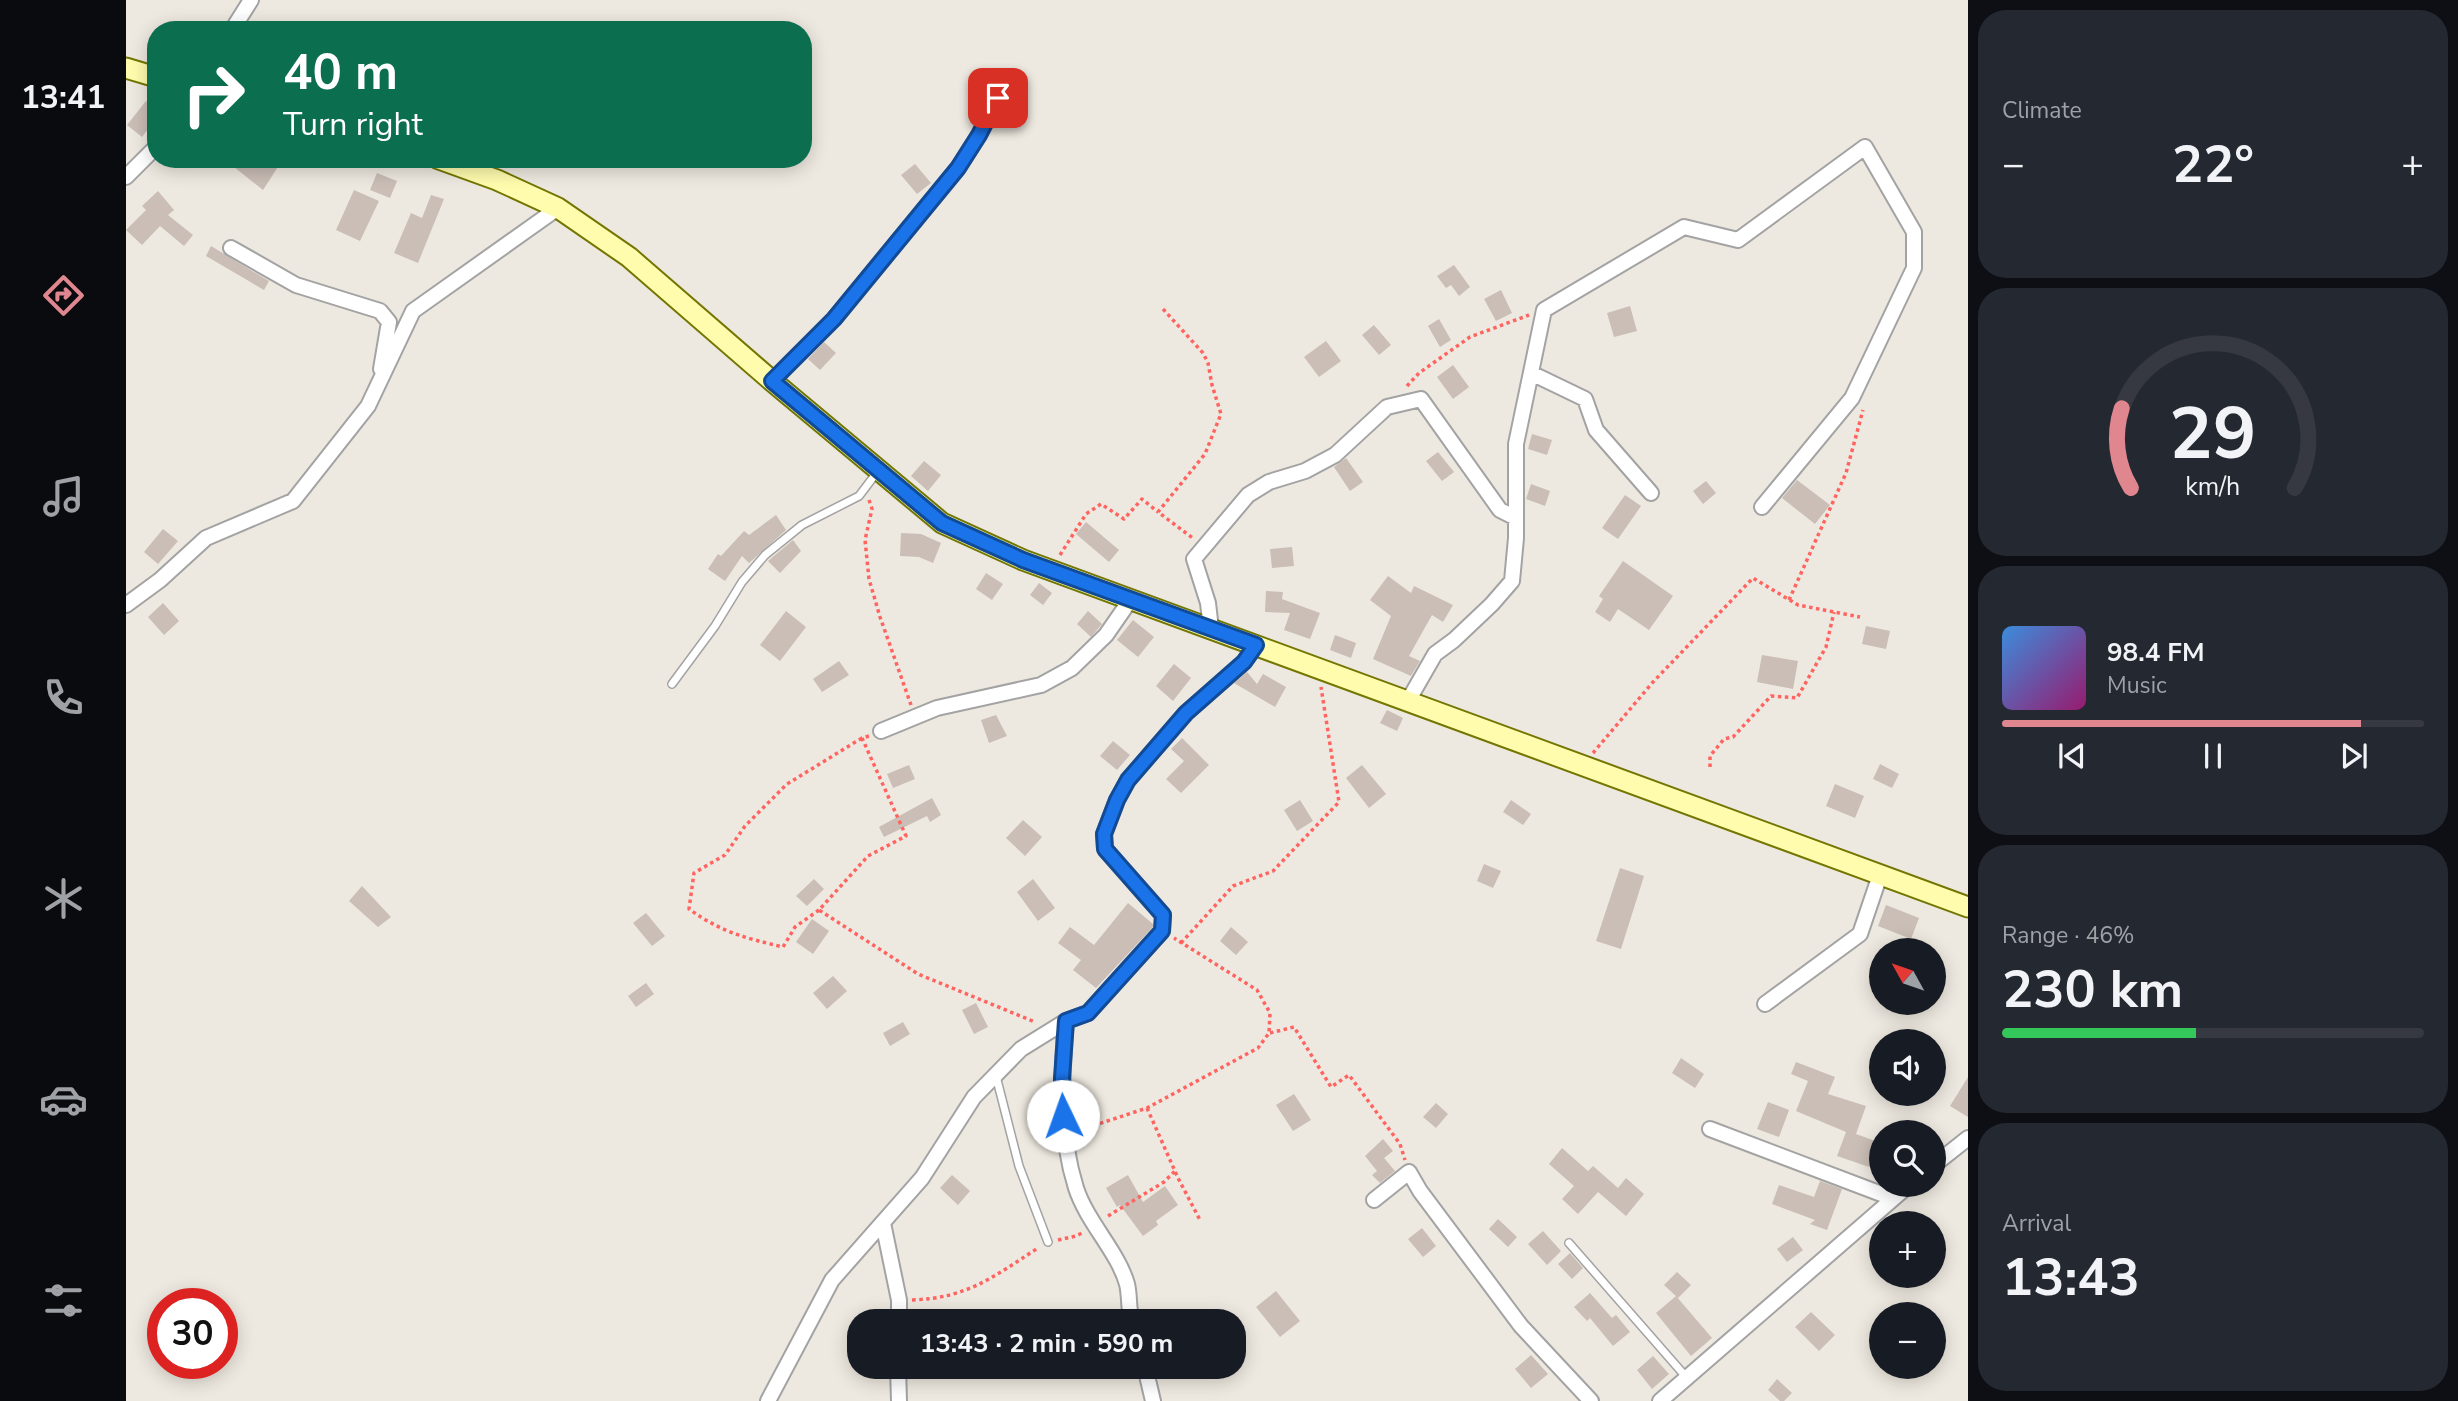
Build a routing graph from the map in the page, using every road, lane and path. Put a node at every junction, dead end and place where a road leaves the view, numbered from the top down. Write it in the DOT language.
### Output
graph roads {
  1 [pos="251,0"];
  2 [pos="238,21"];
  3 [pos="126,68"];
  4 [pos="147,74"];
  5 [pos="998,98"];
  6 [pos="147,156"];
  7 [pos="464,168"];
  8 [pos="126,177"];
  9 [pos="558,208"];
  10 [pos="231,248"];
  11 [pos="1163,309"];
  12 [pos="1545,310"];
  13 [pos="1531,373"];
  14 [pos="380,381"];
  15 [pos="772,381"];
  16 [pos="1387,407"];
  17 [pos="1863,408"];
  18 [pos="879,470"];
  19 [pos="865,488"];
  20 [pos="1651,493"];
  21 [pos="1762,507"];
  22 [pos="1158,512"];
  23 [pos="1516,518"];
  24 [pos="1204,547"];
  25 [pos="1051,570"];
  26 [pos="1131,599"];
  27 [pos="1789,600"];
  28 [pos="126,605"];
  29 [pos="1834,612"];
  30 [pos="1860,617"];
  31 [pos="1211,629"];
  32 [pos="1256,645"];
  33 [pos="1318,668"];
  34 [pos="673,684"];
  35 [pos="1408,701"];
  36 [pos="916,717"];
  37 [pos="881,731"];
  38 [pos="862,738"];
  39 [pos="1583,766"];
  40 [pos="1710,767"];
  41 [pos="1880,874"];
  42 [pos="1968,907"];
  43 [pos="819,910"];
  44 [pos="1162,931"];
  45 [pos="1181,943"];
  46 [pos="1765,1004"];
  47 [pos="1066,1021"];
  48 [pos="1053,1029"];
  49 [pos="1269,1033"];
  50 [pos="996,1075"];
  51 [pos="1147,1108"];
  52 [pos="1710,1129"];
  53 [pos="1064,1135"];
  54 [pos="1968,1138"];
  55 [pos="1946,1155"];
  56 [pos="1409,1172"];
  57 [pos="1892,1198"];
  58 [pos="1374,1200"];
  59 [pos="1200,1220"];
  60 [pos="883,1223"];
  61 [pos="1048,1242"];
  62 [pos="1569,1243"];
  63 [pos="900,1309"];
  64 [pos="1128,1309"];
  65 [pos="1687,1378"];
  66 [pos="898,1379"];
  67 [pos="1147,1379"];
  68 [pos="768,1401"];
  69 [pos="899,1401"];
  70 [pos="1153,1401"];
  71 [pos="1591,1401"];
  72 [pos="1660,1401"];
  1 -- 2 [label="street"];
  3 -- 4 [label="main road"];
  5 -- 15 [label="street"];
  6 -- 8 [label="street"];
  7 -- 9 [label="main road"];
  9 -- 14 [label="street"];
  9 -- 15 [label="main road"];
  10 -- 14 [label="street"];
  11 -- 22 [label="path"];
  12 -- 13 [label="street"];
  12 -- 16 [label="path"];
  12 -- 21 [label="street"];
  13 -- 20 [label="street"];
  13 -- 23 [label="street"];
  14 -- 28 [label="street"];
  15 -- 18 [label="main road"];
  16 -- 23 [label="street"];
  16 -- 24 [label="street"];
  17 -- 27 [label="path"];
  18 -- 19 [label="lane"];
  18 -- 25 [label="main road"];
  19 -- 34 [label="lane"];
  19 -- 36 [label="path"];
  22 -- 24 [label="path"];
  22 -- 25 [label="path"];
  23 -- 35 [label="street"];
  24 -- 31 [label="street"];
  25 -- 26 [label="main road"];
  26 -- 31 [label="main road"];
  26 -- 36 [label="street"];
  27 -- 29 [label="path"];
  27 -- 39 [label="path"];
  29 -- 30 [label="path"];
  29 -- 40 [label="path"];
  31 -- 32 [label="main road"];
  32 -- 33 [label="main road"];
  32 -- 44 [label="street"];
  33 -- 35 [label="main road"];
  33 -- 45 [label="path"];
  35 -- 39 [label="main road"];
  36 -- 37 [label="street"];
  37 -- 38 [label="path"];
  38 -- 43 [label="path"];
  38 -- 43 [label="path"];
  39 -- 41 [label="main road"];
  41 -- 42 [label="main road"];
  41 -- 46 [label="street"];
  43 -- 48 [label="path"];
  44 -- 45 [label="path"];
  44 -- 47 [label="street"];
  45 -- 49 [label="path"];
  47 -- 48 [label="street"];
  47 -- 53 [label="street"];
  48 -- 50 [label="street"];
  49 -- 51 [label="path"];
  49 -- 56 [label="path"];
  50 -- 60 [label="street"];
  50 -- 61 [label="lane"];
  51 -- 53 [label="path"];
  51 -- 59 [label="path"];
  52 -- 57 [label="street"];
  53 -- 64 [label="street"];
  54 -- 55 [label="street"];
  56 -- 58 [label="street"];
  56 -- 71 [label="street"];
  57 -- 65 [label="street"];
  60 -- 63 [label="street"];
  60 -- 68 [label="street"];
  62 -- 65 [label="lane"];
  65 -- 72 [label="street"];
  66 -- 69 [label="street"];
  67 -- 70 [label="street"];
}
